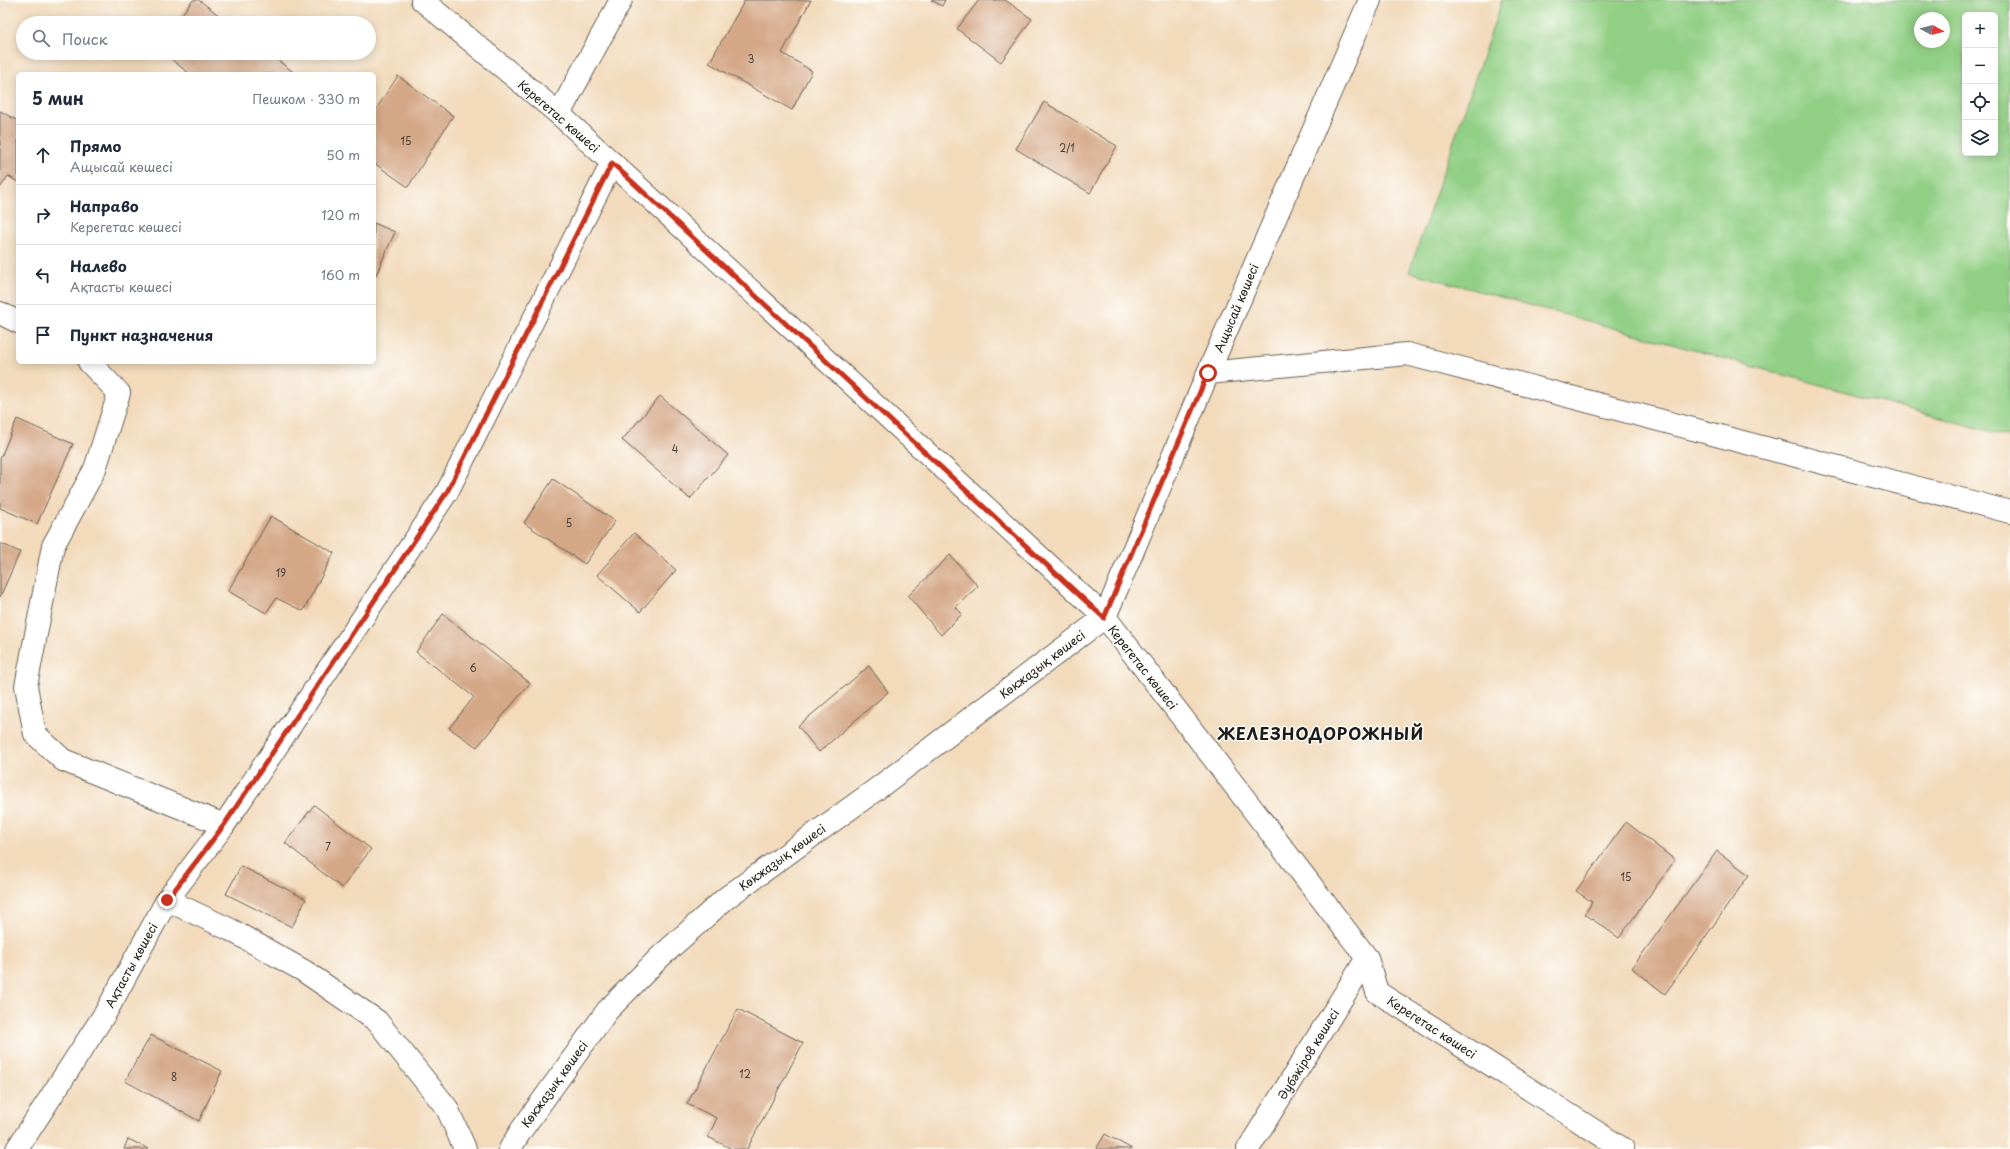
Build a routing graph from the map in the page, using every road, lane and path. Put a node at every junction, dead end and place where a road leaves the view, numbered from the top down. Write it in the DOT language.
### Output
graph roads {
  1 [pos="422,0"];
  2 [pos="621,0"];
  3 [pos="1370,0"];
  4 [pos="559,114"];
  5 [pos="612,163"];
  6 [pos="0,313"];
  7 [pos="16,321"];
  8 [pos="91,364"];
  9 [pos="1208,373"];
  10 [pos="2010,512"];
  11 [pos="1104,618"];
  12 [pos="224,825"];
  13 [pos="167,900"];
  14 [pos="1367,958"];
  15 [pos="17,1149"];
  16 [pos="465,1149"];
  17 [pos="510,1149"];
  18 [pos="1248,1149"];
  19 [pos="1623,1149"];
  1 -- 4 [label="street, Керегетас көшесі"];
  2 -- 4 [label="street"];
  3 -- 9 [label="street, Ащысай көшесі"];
  4 -- 5 [label="street, Керегетас көшесі"];
  5 -- 11 [label="street, Керегетас көшесі"];
  5 -- 12 [label="street, Ақтасты көшесі"];
  6 -- 7 [label="street"];
  8 -- 12 [label="street"];
  9 -- 10 [label="street"];
  9 -- 11 [label="street, Ащысай көшесі"];
  11 -- 14 [label="street, Керегетас көшесі"];
  11 -- 17 [label="street, Көкжазық көшесі"];
  12 -- 13 [label="street, Ақтасты көшесі"];
  13 -- 15 [label="street, Ақтасты көшесі"];
  13 -- 16 [label="street"];
  14 -- 18 [label="street, Әубәкіров көшесі"];
  14 -- 19 [label="street, Керегетас көшесі"];
}
